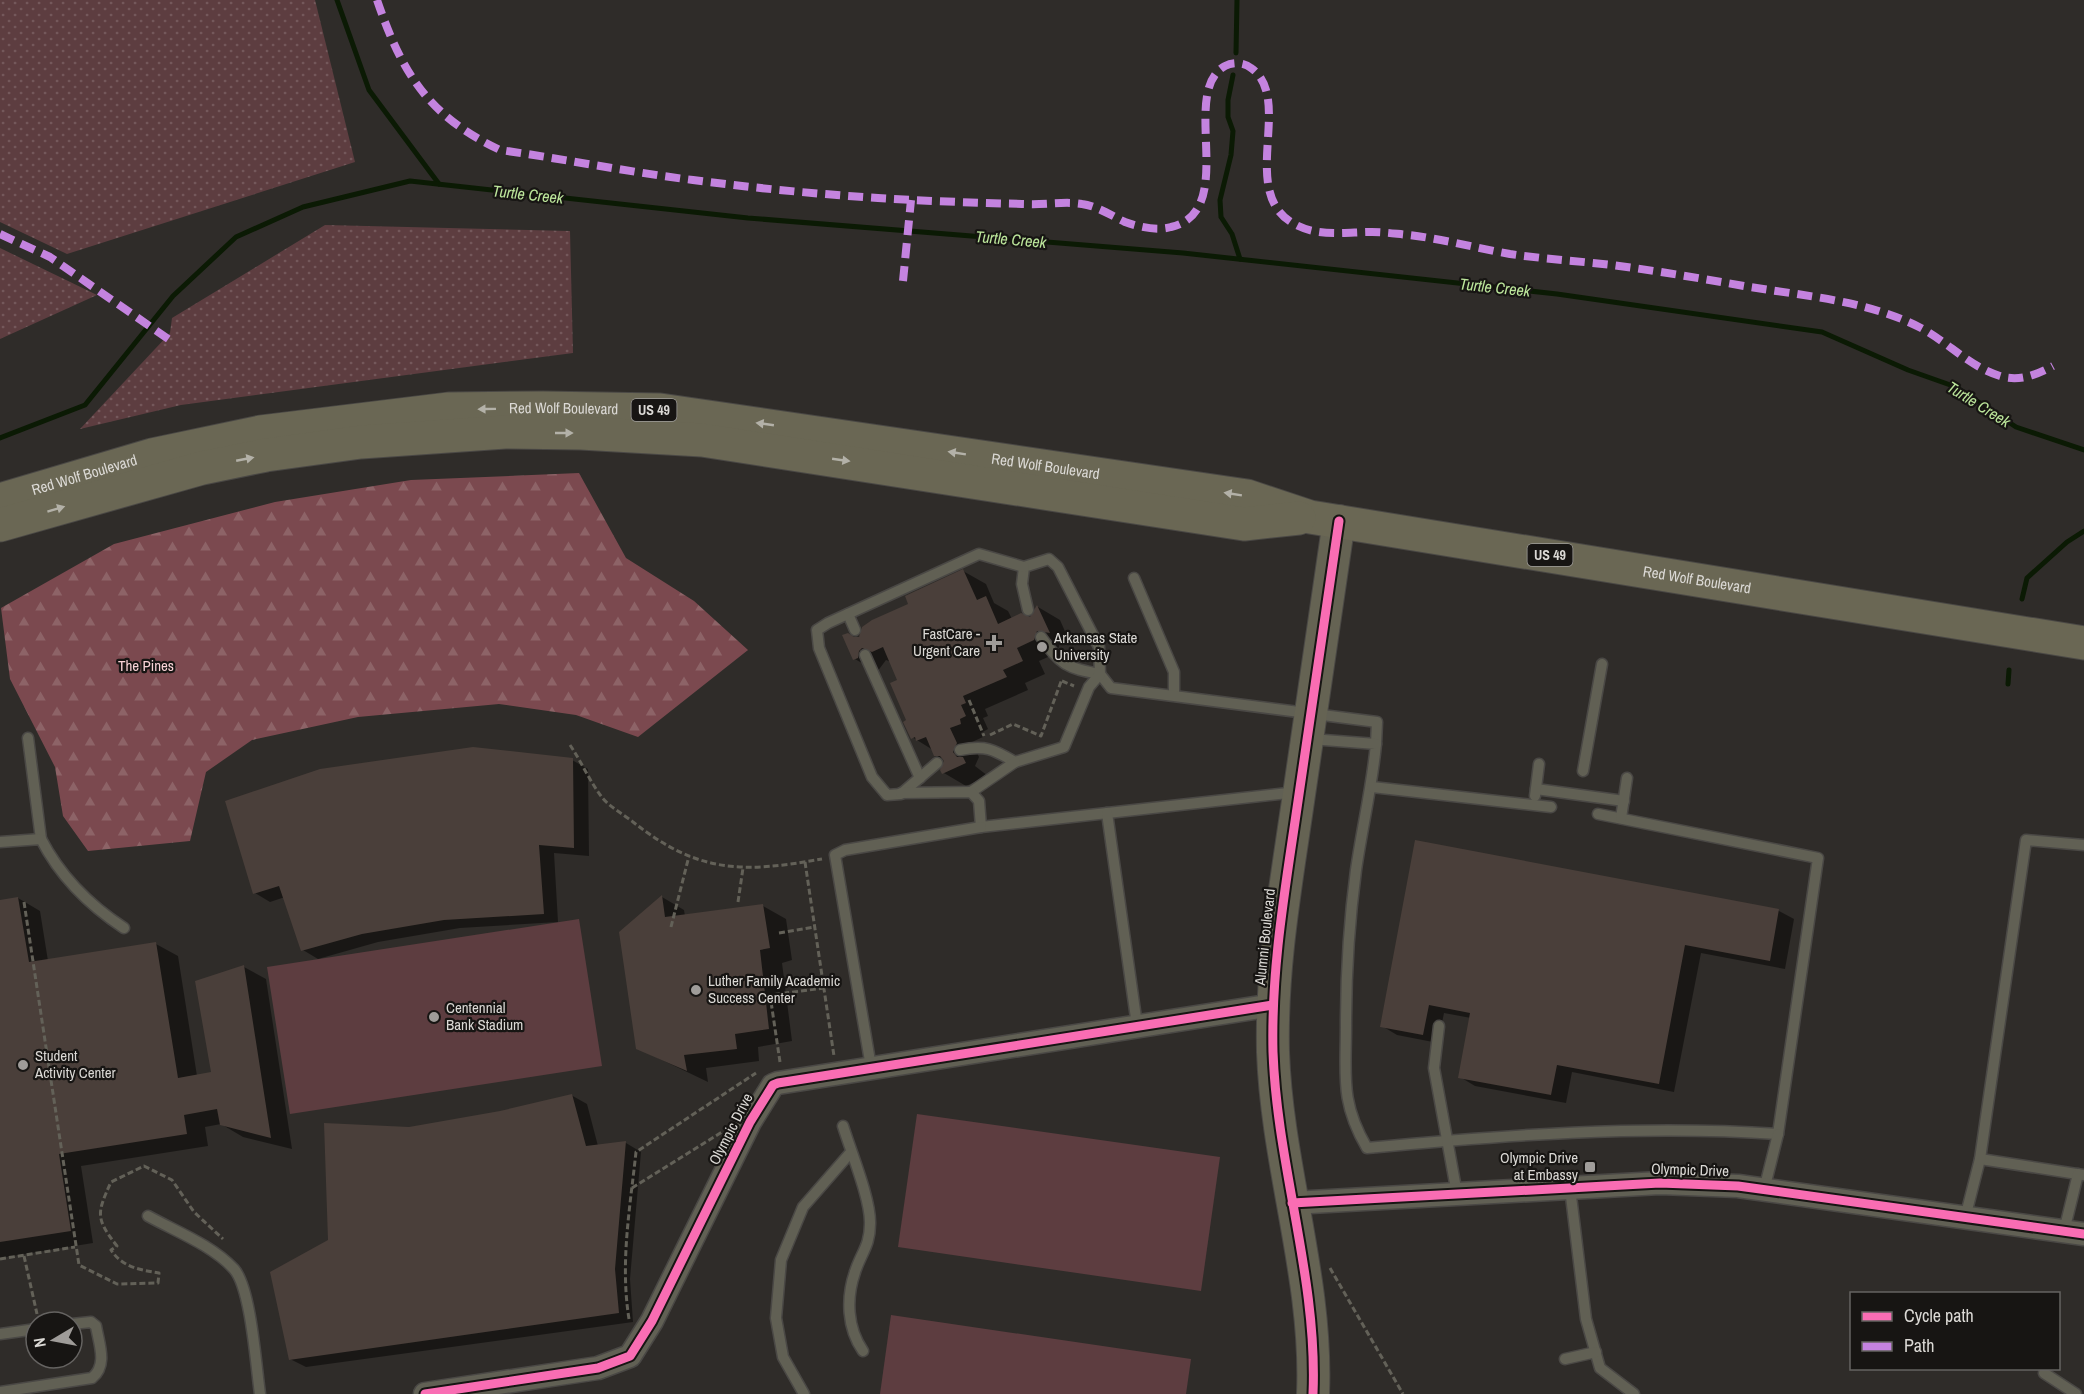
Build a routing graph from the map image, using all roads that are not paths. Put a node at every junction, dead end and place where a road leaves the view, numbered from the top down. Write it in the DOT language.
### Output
graph roads {
  1 [pos="0,500"];
  2 [pos="1324,519"];
  3 [pos="0,525"];
  4 [pos="1024,567"];
  5 [pos="1134,578"];
  6 [pos="1028,609"];
  7 [pos="848,614"];
  8 [pos="855,630"];
  9 [pos="1041,637"];
  10 [pos="2084,643"];
  11 [pos="865,655"];
  12 [pos="1602,664"];
  13 [pos="1100,674"];
  14 [pos="1174,695"];
  15 [pos="1309,726"];
  16 [pos="28,738"];
  17 [pos="1376,744"];
  18 [pos="960,750"];
  19 [pos="1015,762"];
  20 [pos="937,763"];
  21 [pos="1539,764"];
  22 [pos="1583,771"];
  23 [pos="920,778"];
  24 [pos="1627,778"];
  25 [pos="1372,787"];
  26 [pos="1536,789"];
  27 [pos="1299,791"];
  28 [pos="971,792"];
  29 [pos="901,793"];
  30 [pos="1624,801"];
  31 [pos="1534,805"];
  32 [pos="1551,807"];
  33 [pos="1107,813"];
  34 [pos="1598,814"];
  35 [pos="1621,818"];
  36 [pos="981,827"];
  37 [pos="41,839"];
  38 [pos="0,842"];
  39 [pos="2084,845"];
  40 [pos="124,928"];
  41 [pos="1273,1005"];
  42 [pos="1137,1025"];
  43 [pos="1438,1026"];
  44 [pos="871,1067"];
  45 [pos="843,1126"];
  46 [pos="1778,1134"];
  47 [pos="1447,1140"];
  48 [pos="851,1152"];
  49 [pos="1980,1159"];
  50 [pos="2081,1174"];
  51 [pos="1570,1188"];
  52 [pos="1764,1190"];
  53 [pos="1457,1194"];
  54 [pos="1292,1203"];
  55 [pos="148,1216"];
  56 [pos="1965,1218"];
  57 [pos="2074,1233"];
  58 [pos="84,1322"];
  59 [pos="24,1331"];
  60 [pos="0,1334"];
  61 [pos="863,1351"];
  62 [pos="1596,1352"];
  63 [pos="1566,1359"];
  64 [pos="2044,1373"];
  65 [pos="0,1392"];
  66 [pos="260,1394"];
  67 [pos="425,1394"];
  68 [pos="804,1394"];
  69 [pos="1313,1394"];
  70 [pos="1634,1394"];
  71 [pos="2076,1394"];
  2 -- 1 [label="highway, Red Wolf Boulevard / US 49, one-way"];
  3 -- 2 [label="highway, Red Wolf Boulevard / US 49, one-way"];
  2 -- 10 [label="highway, Red Wolf Boulevard / US 49"];
  2 -- 15 [label="street, Alumni Boulevard"];
  4 -- 6 [label="lane"];
  4 -- 7 [label="lane"];
  4 -- 13 [label="lane"];
  5 -- 14 [label="lane"];
  7 -- 8 [label="lane"];
  7 -- 29 [label="lane"];
  9 -- 13 [label="lane"];
  11 -- 23 [label="lane"];
  12 -- 22 [label="lane"];
  13 -- 14 [label="lane"];
  13 -- 19 [label="lane"];
  14 -- 15 [label="lane"];
  15 -- 17 [label="lane"];
  15 -- 17 [label="lane"];
  15 -- 27 [label="street, Alumni Boulevard"];
  16 -- 37 [label="lane"];
  17 -- 25 [label="lane"];
  18 -- 19 [label="lane"];
  19 -- 28 [label="lane"];
  20 -- 23 [label="lane"];
  21 -- 26 [label="lane"];
  23 -- 29 [label="lane"];
  24 -- 30 [label="lane"];
  25 -- 31 [label="lane"];
  25 -- 47 [label="lane"];
  26 -- 30 [label="lane"];
  26 -- 31 [label="lane"];
  27 -- 33 [label="lane"];
  27 -- 41 [label="street, Alumni Boulevard"];
  28 -- 29 [label="lane"];
  28 -- 36 [label="lane"];
  30 -- 35 [label="lane"];
  31 -- 32 [label="lane"];
  33 -- 36 [label="lane"];
  33 -- 42 [label="lane"];
  34 -- 35 [label="lane"];
  35 -- 46 [label="lane"];
  36 -- 44 [label="lane"];
  37 -- 38 [label="lane"];
  37 -- 40 [label="lane"];
  39 -- 49 [label="lane"];
  41 -- 42 [label="street, Olympic Drive"];
  41 -- 54 [label="street, Alumni Boulevard"];
  42 -- 44 [label="street, Olympic Drive"];
  43 -- 47 [label="lane"];
  44 -- 67 [label="street, Olympic Drive"];
  45 -- 48 [label="lane"];
  46 -- 47 [label="lane"];
  46 -- 52 [label="lane"];
  47 -- 53 [label="lane"];
  48 -- 61 [label="lane"];
  48 -- 68 [label="lane"];
  49 -- 50 [label="lane"];
  49 -- 56 [label="lane"];
  50 -- 57 [label="lane"];
  51 -- 52 [label="street, Olympic Drive"];
  51 -- 53 [label="street, Olympic Drive"];
  51 -- 62 [label="lane"];
  52 -- 56 [label="street, Olympic Drive"];
  53 -- 54 [label="street, Olympic Drive"];
  54 -- 69 [label="street, Alumni Boulevard"];
  55 -- 66 [label="lane"];
  56 -- 57 [label="street, Olympic Drive"];
  58 -- 65 [label="lane"];
  59 -- 60 [label="lane"];
  62 -- 63 [label="lane"];
  62 -- 70 [label="lane"];
  64 -- 71 [label="lane"];
}
